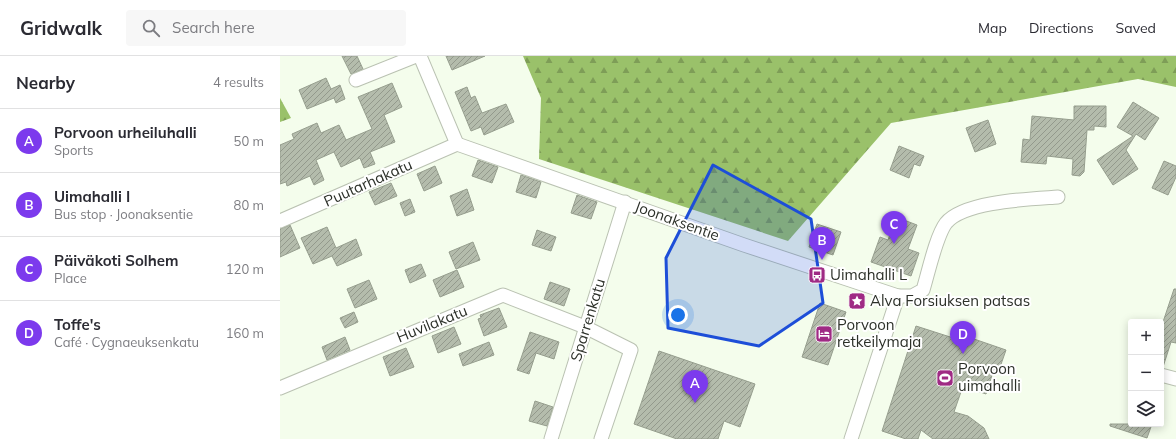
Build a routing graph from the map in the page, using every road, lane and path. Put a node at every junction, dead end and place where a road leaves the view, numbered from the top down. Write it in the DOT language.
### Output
graph roads {
  1 [pos="416,56"];
  2 [pos="420,56"];
  3 [pos="356,80"];
  4 [pos="457,144"];
  5 [pos="1058,197"];
  6 [pos="625,202"];
  7 [pos="280,221"];
  8 [pos="898,296"];
  9 [pos="585,327"];
  10 [pos="1164,375"];
  11 [pos="1176,379"];
  12 [pos="280,388"];
  13 [pos="551,439"];
  14 [pos="600,439"];
  15 [pos="851,439"];
  1 -- 3 [label="street"];
  2 -- 4 [label="street"];
  4 -- 6 [label="street, Joonaksentie"];
  4 -- 7 [label="street, Puutarhakatu"];
  5 -- 8 [label="street"];
  6 -- 8 [label="street, Joonaksentie"];
  6 -- 9 [label="street, Sparrenkatu"];
  8 -- 15 [label="street"];
  9 -- 12 [label="street, Huvilakatu"];
  9 -- 13 [label="street, Sparrenkatu"];
  9 -- 14 [label="street, Huvilakatu"];
  10 -- 11 [label="street"];
}
